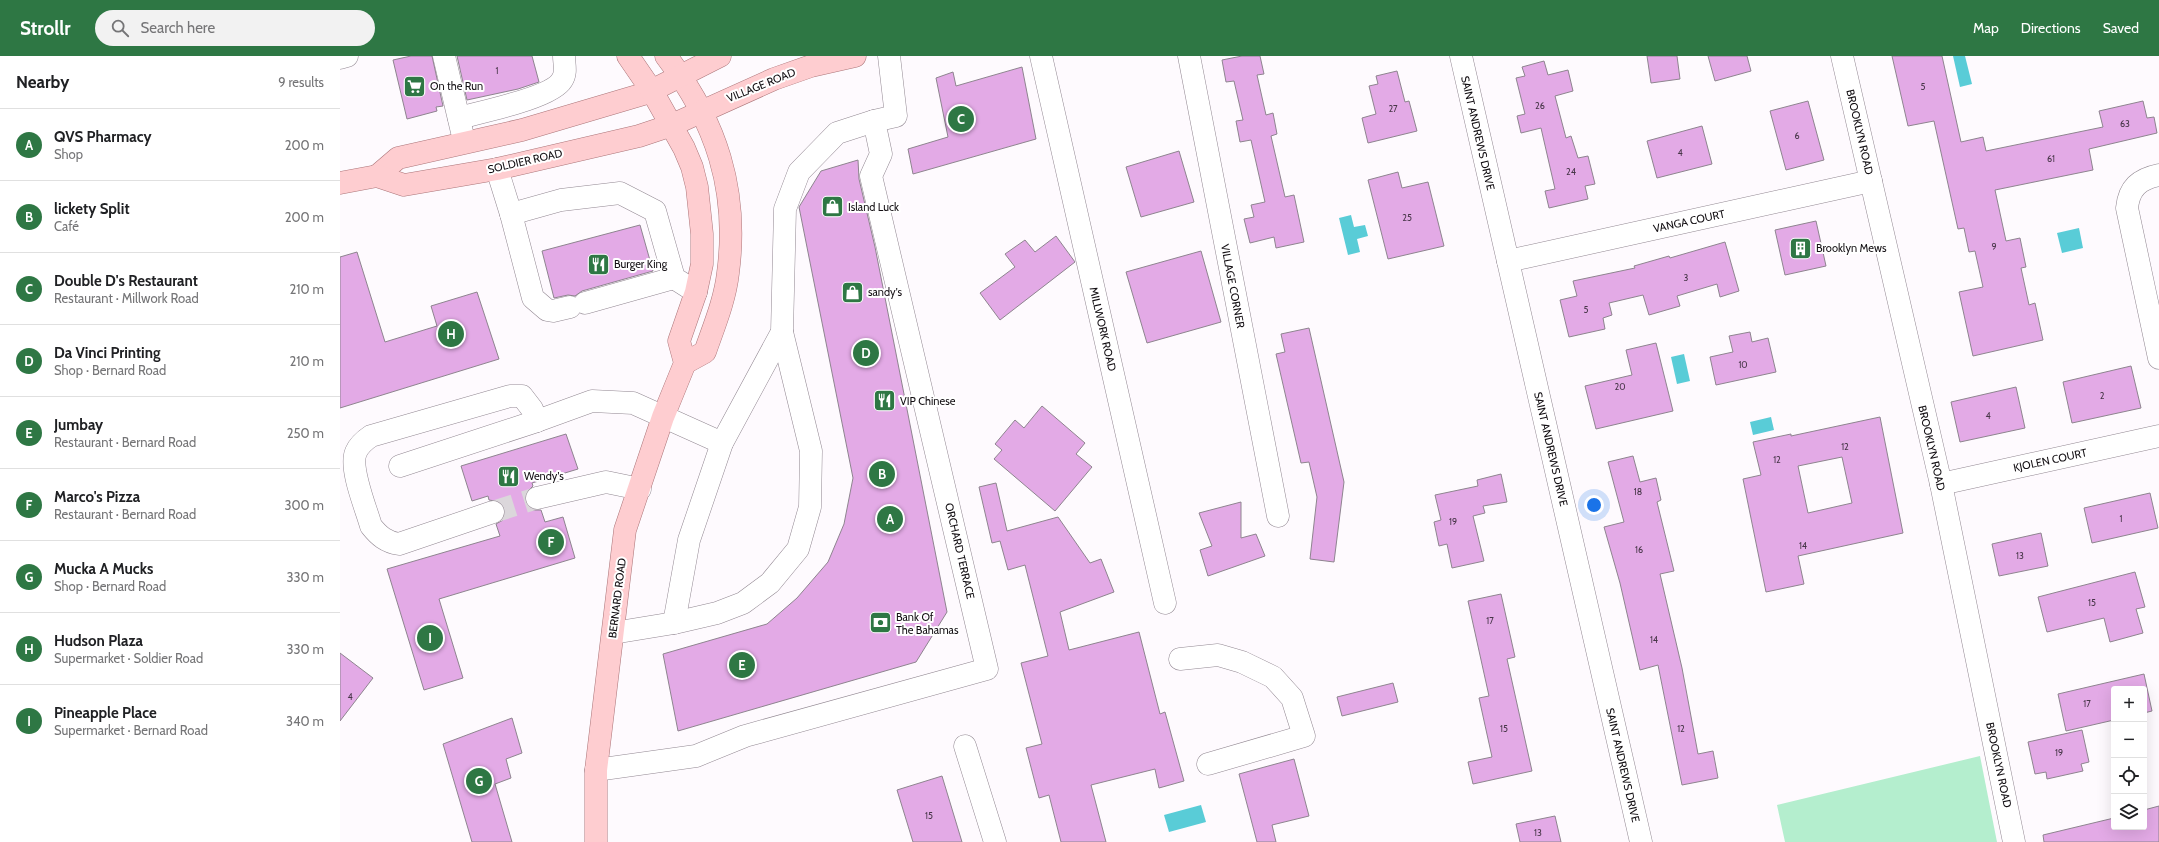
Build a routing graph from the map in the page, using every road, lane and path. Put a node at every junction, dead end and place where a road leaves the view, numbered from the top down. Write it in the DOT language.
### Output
graph roads {
  1 [pos="347,56"];
  2 [pos="444,56"];
  3 [pos="564,56"];
  4 [pos="628,56"];
  5 [pos="666,56"];
  6 [pos="720,56"];
  7 [pos="855,56"];
  8 [pos="889,56"];
  9 [pos="1042,56"];
  10 [pos="1189,56"];
  11 [pos="1461,56"];
  12 [pos="1842,56"];
  13 [pos="340,58"];
  14 [pos="681,76"];
  15 [pos="652,91"];
  16 [pos="702,111"];
  17 [pos="458,118"];
  18 [pos="874,121"];
  19 [pos="672,125"];
  20 [pos="464,143"];
  21 [pos="497,168"];
  22 [pos="2159,175"];
  23 [pos="377,176"];
  24 [pos="1871,181"];
  25 [pos="340,183"];
  26 [pos="512,214"];
  27 [pos="1508,261"];
  28 [pos="674,278"];
  29 [pos="696,292"];
  30 [pos="782,332"];
  31 [pos="2159,358"];
  32 [pos="685,363"];
  33 [pos="663,418"];
  34 [pos="536,421"];
  35 [pos="2159,436"];
  36 [pos="722,443"];
  37 [pos="400,466"];
  38 [pos="1941,484"];
  39 [pos="640,489"];
  40 [pos="537,498"];
  41 [pos="493,512"];
  42 [pos="1278,516"];
  43 [pos="1165,603"];
  44 [pos="674,623"];
  45 [pos="613,633"];
  46 [pos="1180,659"];
  47 [pos="965,746"];
  48 [pos="1208,764"];
  49 [pos="596,770"];
  50 [pos="596,842"];
  51 [pos="995,842"];
  52 [pos="1641,842"];
  53 [pos="2014,842"];
  1 -- 13 [label="street"];
  2 -- 17 [label="street"];
  3 -- 17 [label="street"];
  4 -- 15 [label="main road"];
  5 -- 14 [label="main road"];
  6 -- 14 [label="main road"];
  7 -- 16 [label="main road, VILLAGE ROAD"];
  8 -- 18 [label="street"];
  9 -- 43 [label="street, MILLWORK ROAD"];
  10 -- 42 [label="street, VILLAGE CORNER"];
  11 -- 27 [label="street, SAINT ANDREWS DRIVE"];
  12 -- 24 [label="street, BROOKLYN ROAD"];
  14 -- 15 [label="main road"];
  14 -- 16 [label="main road"];
  15 -- 19 [label="main road"];
  15 -- 20 [label="main road, SOLDIER ROAD"];
  16 -- 19 [label="main road, VILLAGE ROAD"];
  16 -- 32 [label="main road"];
  17 -- 20 [label="street"];
  18 -- 30 [label="street"];
  18 -- 49 [label="street, ORCHARD TERRACE"];
  19 -- 21 [label="main road, SOLDIER ROAD"];
  19 -- 29 [label="main road"];
  20 -- 23 [label="main road, SOLDIER ROAD"];
  21 -- 23 [label="main road, SOLDIER ROAD"];
  21 -- 26 [label="street"];
  22 -- 31 [label="street"];
  23 -- 25 [label="main road, SOLDIER ROAD"];
  24 -- 27 [label="street, VANGA COURT"];
  24 -- 38 [label="street, BROOKLYN ROAD"];
  26 -- 28 [label="street"];
  26 -- 28 [label="street"];
  27 -- 52 [label="street, SAINT ANDREWS DRIVE"];
  28 -- 29 [label="street"];
  29 -- 32 [label="main road"];
  30 -- 36 [label="street"];
  30 -- 44 [label="street"];
  32 -- 33 [label="main road, BERNARD ROAD"];
  33 -- 34 [label="street"];
  33 -- 36 [label="street"];
  33 -- 39 [label="main road, BERNARD ROAD"];
  34 -- 37 [label="street"];
  34 -- 41 [label="street"];
  35 -- 38 [label="street, KJOLEN COURT"];
  36 -- 44 [label="street"];
  38 -- 53 [label="street, BROOKLYN ROAD"];
  39 -- 40 [label="street"];
  39 -- 45 [label="main road, BERNARD ROAD"];
  44 -- 45 [label="street"];
  45 -- 49 [label="main road, BERNARD ROAD"];
  46 -- 48 [label="street"];
  47 -- 51 [label="street"];
  49 -- 50 [label="main road, BERNARD ROAD"];
}
